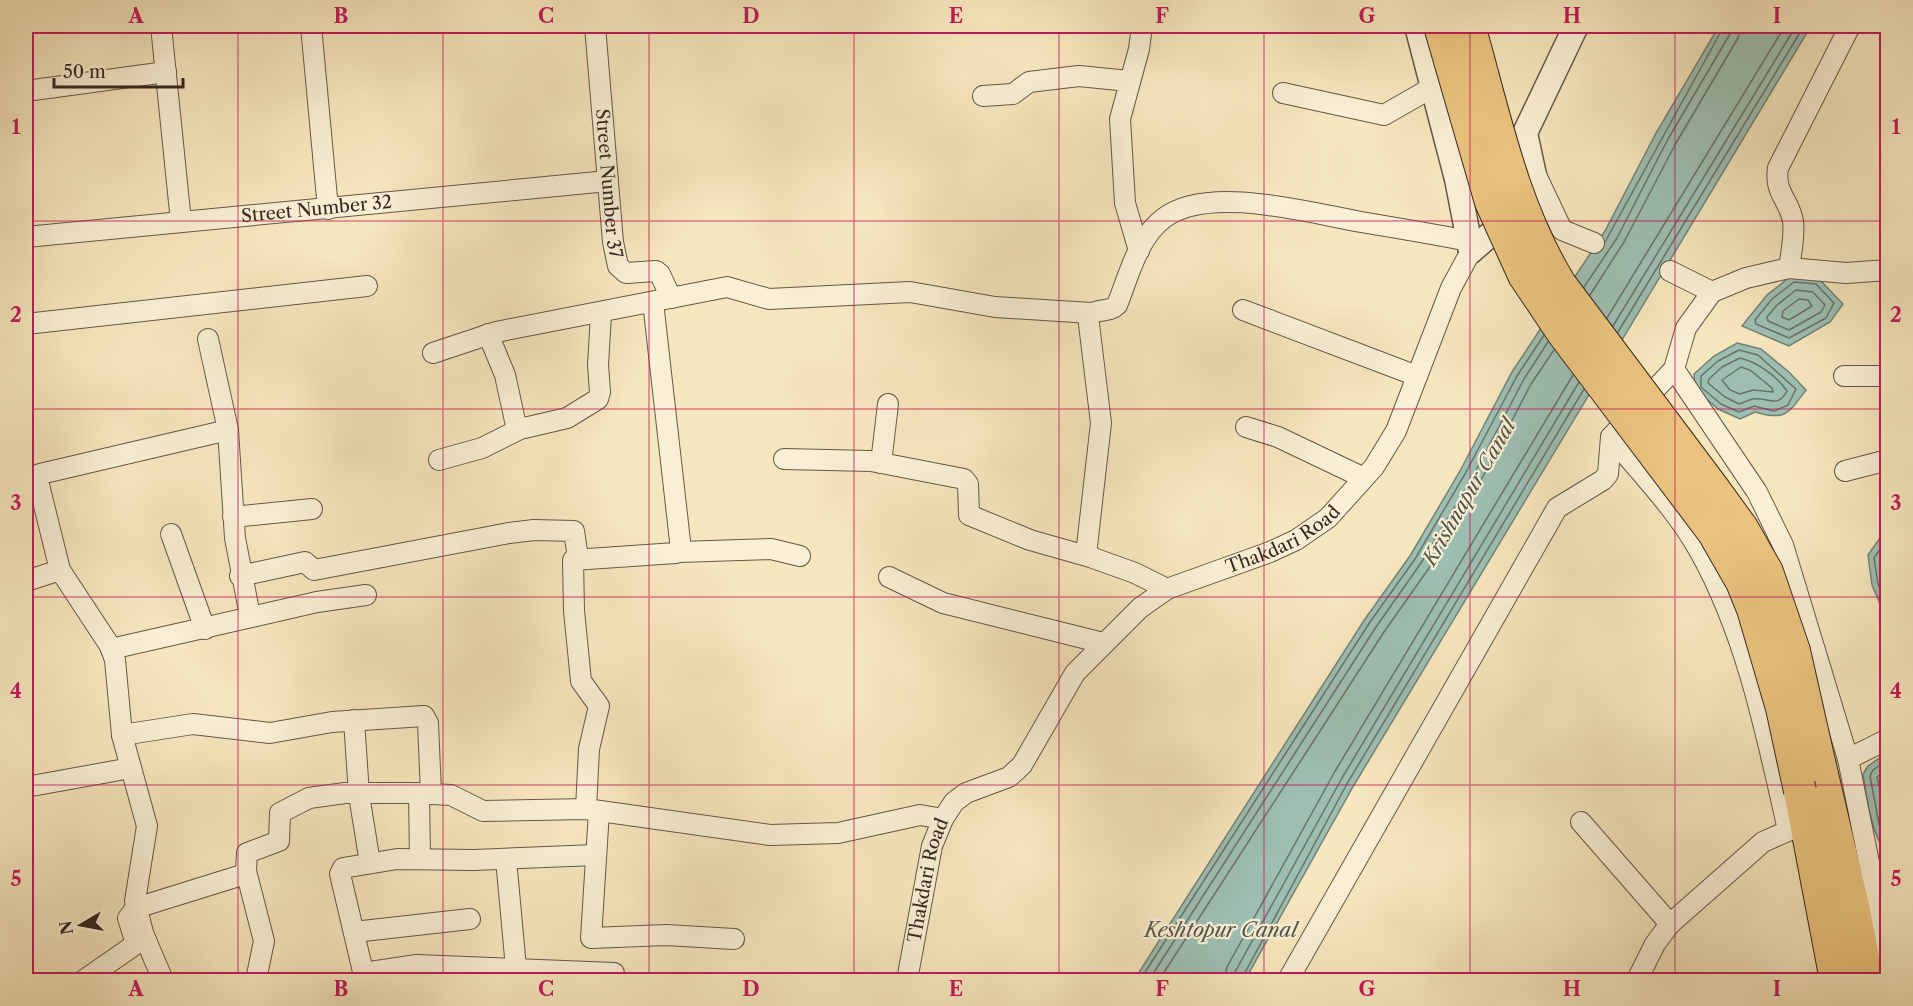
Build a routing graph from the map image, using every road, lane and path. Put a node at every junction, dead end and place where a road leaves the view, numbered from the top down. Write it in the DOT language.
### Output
graph roads {
  1 [pos="161,26"];
  2 [pos="311,26"];
  3 [pos="595,26"];
  4 [pos="1142,26"];
  5 [pos="1417,26"];
  6 [pos="1440,26"];
  7 [pos="1469,26"];
  8 [pos="1576,26"];
  9 [pos="1850,26"];
  10 [pos="166,72"];
  11 [pos="1129,81"];
  12 [pos="1433,87"];
  13 [pos="26,91"];
  14 [pos="1283,93"];
  15 [pos="983,96"];
  16 [pos="1530,162"];
  17 [pos="608,181"];
  18 [pos="328,209"];
  19 [pos="181,222"];
  20 [pos="26,237"];
  21 [pos="1593,243"];
  22 [pos="1470,246"];
  23 [pos="1139,251"];
  24 [pos="1789,268"];
  25 [pos="1887,270"];
  26 [pos="1670,271"];
  27 [pos="367,286"];
  28 [pos="1712,292"];
  29 [pos="662,300"];
  30 [pos="1243,310"];
  31 [pos="1091,313"];
  32 [pos="601,314"];
  33 [pos="26,324"];
  34 [pos="488,334"];
  35 [pos="208,339"];
  36 [pos="433,353"];
  37 [pos="1674,369"];
  38 [pos="1417,376"];
  39 [pos="1844,376"];
  40 [pos="1887,376"];
  41 [pos="888,404"];
  42 [pos="1246,427"];
  43 [pos="228,430"];
  44 [pos="518,430"];
  45 [pos="1611,436"];
  46 [pos="784,459"];
  47 [pos="440,460"];
  48 [pos="1887,460"];
  49 [pos="881,463"];
  50 [pos="35,471"];
  51 [pos="1845,471"];
  52 [pos="1364,478"];
  53 [pos="312,509"];
  54 [pos="233,517"];
  55 [pos="171,534"];
  56 [pos="679,552"];
  57 [pos="800,556"];
  58 [pos="1090,556"];
  59 [pos="578,558"];
  60 [pos="60,570"];
  61 [pos="240,576"];
  62 [pos="889,577"];
  63 [pos="26,581"];
  64 [pos="1167,590"];
  65 [pos="366,595"];
  66 [pos="250,616"];
  67 [pos="205,629"];
  68 [pos="1103,643"];
  69 [pos="111,650"];
  70 [pos="354,720"];
  71 [pos="122,735"];
  72 [pos="1887,739"];
  73 [pos="1834,763"];
  74 [pos="131,768"];
  75 [pos="26,787"];
  76 [pos="425,793"];
  77 [pos="359,795"];
  78 [pos="592,810"];
  79 [pos="943,819"];
  80 [pos="1581,822"];
  81 [pos="1797,827"];
  82 [pos="596,855"];
  83 [pos="420,859"];
  84 [pos="506,859"];
  85 [pos="370,863"];
  86 [pos="246,871"];
  87 [pos="1882,893"];
  88 [pos="136,908"];
  89 [pos="470,919"];
  90 [pos="1670,924"];
  91 [pos="354,932"];
  92 [pos="734,939"];
  93 [pos="1874,953"];
  94 [pos="516,968"];
  95 [pos="614,973"];
  96 [pos="364,977"];
  97 [pos="84,981"];
  98 [pos="163,981"];
  99 [pos="256,981"];
  100 [pos="907,981"];
  101 [pos="1288,981"];
  102 [pos="1637,981"];
  103 [pos="1836,981"];
  104 [pos="1867,981"];
  105 [pos="1879,981"];
  1 -- 10 [label="street"];
  2 -- 18 [label="street"];
  3 -- 17 [label="street, Street Number 37"];
  4 -- 11 [label="street"];
  5 -- 12 [label="street"];
  6 -- 81 [label="main road, bridge"];
  7 -- 73 [label="main road, bridge"];
  8 -- 16 [label="street, Thakdari Road"];
  9 -- 24 [label="street"];
  10 -- 13 [label="street"];
  10 -- 19 [label="street"];
  11 -- 15 [label="street"];
  11 -- 23 [label="street"];
  12 -- 14 [label="street"];
  12 -- 22 [label="street"];
  16 -- 21 [label="street"];
  16 -- 22 [label="street, Thakdari Road"];
  17 -- 18 [label="street, Street Number 32"];
  17 -- 29 [label="street, Street Number 37"];
  18 -- 19 [label="street, Street Number 32"];
  19 -- 20 [label="street, Street Number 32"];
  22 -- 23 [label="street"];
  22 -- 38 [label="street, Thakdari Road"];
  23 -- 31 [label="street"];
  24 -- 25 [label="street"];
  24 -- 28 [label="street"];
  26 -- 28 [label="street"];
  27 -- 33 [label="street"];
  28 -- 37 [label="street"];
  29 -- 31 [label="street"];
  29 -- 32 [label="street"];
  29 -- 56 [label="street"];
  30 -- 38 [label="street"];
  31 -- 58 [label="street"];
  32 -- 34 [label="street"];
  32 -- 44 [label="street"];
  34 -- 36 [label="street"];
  34 -- 44 [label="street"];
  35 -- 43 [label="street"];
  37 -- 45 [label="street"];
  37 -- 73 [label="street"];
  38 -- 52 [label="street, Thakdari Road"];
  39 -- 40 [label="street"];
  41 -- 49 [label="street"];
  42 -- 52 [label="street"];
  43 -- 50 [label="street"];
  43 -- 54 [label="street"];
  44 -- 47 [label="street"];
  45 -- 81 [label="street"];
  45 -- 101 [label="street"];
  46 -- 49 [label="street"];
  48 -- 51 [label="street"];
  49 -- 58 [label="street"];
  50 -- 60 [label="street"];
  52 -- 64 [label="street, Thakdari Road"];
  53 -- 54 [label="street"];
  54 -- 61 [label="street"];
  55 -- 67 [label="street"];
  56 -- 57 [label="street"];
  56 -- 59 [label="street"];
  58 -- 64 [label="street"];
  59 -- 61 [label="street"];
  59 -- 78 [label="street"];
  60 -- 63 [label="street"];
  60 -- 69 [label="street"];
  61 -- 66 [label="street"];
  62 -- 68 [label="street"];
  64 -- 68 [label="street, Thakdari Road"];
  65 -- 66 [label="street"];
  66 -- 67 [label="street"];
  67 -- 69 [label="street"];
  68 -- 79 [label="street, Thakdari Road"];
  69 -- 71 [label="street"];
  70 -- 71 [label="street"];
  70 -- 76 [label="street"];
  70 -- 77 [label="street"];
  71 -- 74 [label="street"];
  72 -- 73 [label="street"];
  73 -- 87 [label="street"];
  73 -- 93 [label="main road"];
  74 -- 75 [label="street"];
  74 -- 88 [label="street"];
  76 -- 77 [label="street"];
  76 -- 78 [label="street"];
  76 -- 83 [label="street"];
  77 -- 85 [label="street"];
  77 -- 86 [label="street"];
  78 -- 79 [label="street"];
  78 -- 82 [label="street"];
  79 -- 100 [label="street, Thakdari Road"];
  80 -- 90 [label="street"];
  81 -- 90 [label="street"];
  81 -- 103 [label="main road"];
  82 -- 84 [label="street"];
  82 -- 92 [label="street"];
  83 -- 84 [label="street"];
  83 -- 85 [label="street"];
  84 -- 94 [label="street"];
  85 -- 91 [label="street"];
  86 -- 88 [label="street"];
  86 -- 99 [label="street"];
  87 -- 93 [label="street"];
  88 -- 97 [label="street"];
  88 -- 98 [label="street"];
  89 -- 91 [label="street"];
  90 -- 102 [label="street"];
  91 -- 96 [label="street"];
  93 -- 104 [label="main road"];
  93 -- 105 [label="main road"];
  94 -- 95 [label="street"];
  94 -- 96 [label="street"];
}
